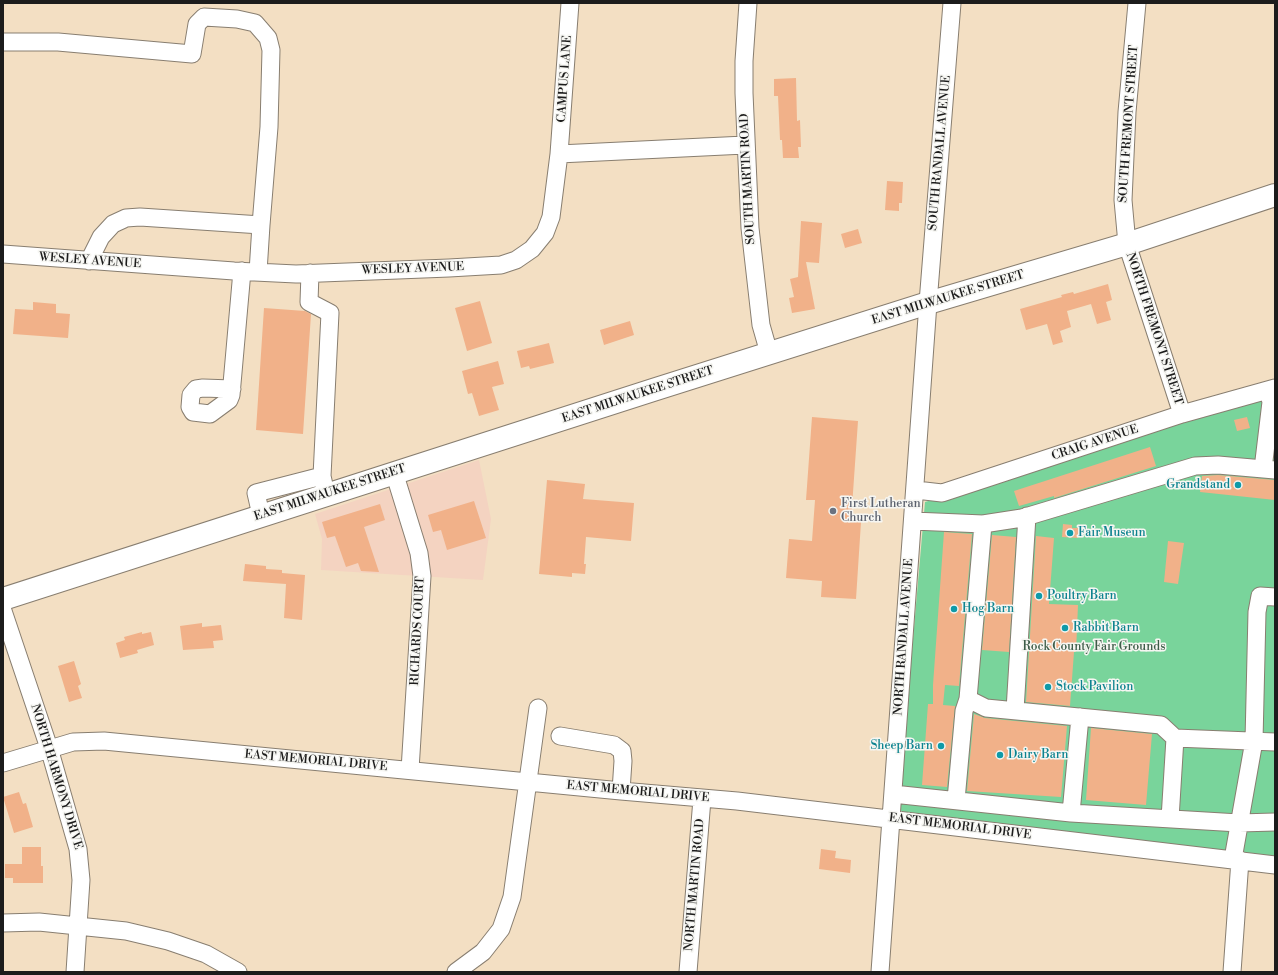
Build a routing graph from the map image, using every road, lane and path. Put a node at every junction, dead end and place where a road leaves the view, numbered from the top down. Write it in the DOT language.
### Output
graph roads {
  1 [pos="570,3"];
  2 [pos="748,3"];
  3 [pos="952,3"];
  4 [pos="1137,3"];
  5 [pos="3,42"];
  6 [pos="745,145"];
  7 [pos="559,154"];
  8 [pos="1275,195"];
  9 [pos="261,225"];
  10 [pos="1127,244"];
  11 [pos="3,254"];
  12 [pos="89,261"];
  13 [pos="250,272"];
  14 [pos="310,273"];
  15 [pos="928,303"];
  16 [pos="770,353"];
  17 [pos="232,389"];
  18 [pos="1271,389"];
  19 [pos="1182,414"];
  20 [pos="1269,470"];
  21 [pos="394,472"];
  22 [pos="324,485"];
  23 [pos="916,490"];
  24 [pos="1027,516"];
  25 [pos="913,521"];
  26 [pos="983,524"];
  27 [pos="1275,597"];
  28 [pos="3,599"];
  29 [pos="3,611"];
  30 [pos="968,699"];
  31 [pos="538,708"];
  32 [pos="1015,710"];
  33 [pos="1080,717"];
  34 [pos="560,736"];
  35 [pos="1175,738"];
  36 [pos="1254,742"];
  37 [pos="1275,742"];
  38 [pos="49,748"];
  39 [pos="3,762"];
  40 [pos="410,770"];
  41 [pos="527,782"];
  42 [pos="621,791"];
  43 [pos="893,794"];
  44 [pos="702,799"];
  45 [pos="956,800"];
  46 [pos="1071,813"];
  47 [pos="1170,818"];
  48 [pos="891,819"];
  49 [pos="1275,822"];
  50 [pos="1239,823"];
  51 [pos="1236,860"];
  52 [pos="1275,865"];
  53 [pos="3,923"];
  54 [pos="79,925"];
  55 [pos="75,972"];
  56 [pos="238,972"];
  57 [pos="456,972"];
  58 [pos="688,972"];
  59 [pos="880,972"];
  60 [pos="1232,972"];
  1 -- 7 [label="street, CAMPUS LANE"];
  2 -- 6 [label="street, SOUTH MARTIN ROAD"];
  3 -- 15 [label="street, SOUTH RANDALL AVENUE"];
  4 -- 10 [label="street, SOUTH FREMONT STREET"];
  5 -- 9 [label="street"];
  6 -- 7 [label="street"];
  6 -- 16 [label="street, SOUTH MARTIN ROAD"];
  7 -- 14 [label="street, WESLEY AVENUE"];
  8 -- 10 [label="main road, EAST MILWAUKEE STREET"];
  9 -- 12 [label="street"];
  9 -- 13 [label="street"];
  10 -- 15 [label="main road, EAST MILWAUKEE STREET"];
  10 -- 19 [label="street, NORTH FREMONT STREET"];
  11 -- 12 [label="street, WESLEY AVENUE"];
  12 -- 13 [label="street, WESLEY AVENUE"];
  13 -- 14 [label="street, WESLEY AVENUE"];
  13 -- 17 [label="street"];
  14 -- 22 [label="street"];
  15 -- 16 [label="main road, EAST MILWAUKEE STREET"];
  15 -- 23 [label="street, NORTH RANDALL AVENUE"];
  16 -- 21 [label="main road, EAST MILWAUKEE STREET"];
  18 -- 19 [label="street, CRAIG AVENUE"];
  18 -- 20 [label="street"];
  19 -- 23 [label="street, CRAIG AVENUE"];
  20 -- 24 [label="street"];
  21 -- 22 [label="main road, EAST MILWAUKEE STREET"];
  21 -- 40 [label="street, RICHARDS COURT"];
  22 -- 28 [label="main road, EAST MILWAUKEE STREET"];
  23 -- 25 [label="street, NORTH RANDALL AVENUE"];
  24 -- 26 [label="street"];
  24 -- 32 [label="street"];
  25 -- 26 [label="street"];
  25 -- 43 [label="street, NORTH RANDALL AVENUE"];
  26 -- 30 [label="street"];
  27 -- 36 [label="street"];
  29 -- 38 [label="street, NORTH HARMONY DRIVE"];
  30 -- 32 [label="street"];
  30 -- 45 [label="street"];
  31 -- 41 [label="street"];
  32 -- 33 [label="street"];
  33 -- 35 [label="street"];
  33 -- 46 [label="street"];
  34 -- 42 [label="street"];
  35 -- 36 [label="street"];
  35 -- 47 [label="street"];
  36 -- 37 [label="street"];
  36 -- 50 [label="street"];
  38 -- 39 [label="street, EAST MEMORIAL DRIVE"];
  38 -- 40 [label="street, EAST MEMORIAL DRIVE"];
  38 -- 54 [label="street, NORTH HARMONY DRIVE"];
  40 -- 41 [label="street, EAST MEMORIAL DRIVE"];
  41 -- 42 [label="street, EAST MEMORIAL DRIVE"];
  41 -- 57 [label="street"];
  42 -- 44 [label="street, EAST MEMORIAL DRIVE"];
  43 -- 45 [label="street"];
  43 -- 48 [label="street, NORTH RANDALL AVENUE"];
  44 -- 48 [label="street, EAST MEMORIAL DRIVE"];
  44 -- 58 [label="street, NORTH MARTIN ROAD"];
  45 -- 46 [label="street"];
  46 -- 47 [label="street"];
  47 -- 50 [label="street"];
  48 -- 51 [label="street, EAST MEMORIAL DRIVE"];
  48 -- 59 [label="street, NORTH RANDALL AVENUE"];
  49 -- 50 [label="street"];
  50 -- 51 [label="street"];
  51 -- 52 [label="street, EAST MEMORIAL DRIVE"];
  51 -- 60 [label="street"];
  53 -- 54 [label="street"];
  54 -- 55 [label="street, NORTH HARMONY DRIVE"];
  54 -- 56 [label="street"];
}
